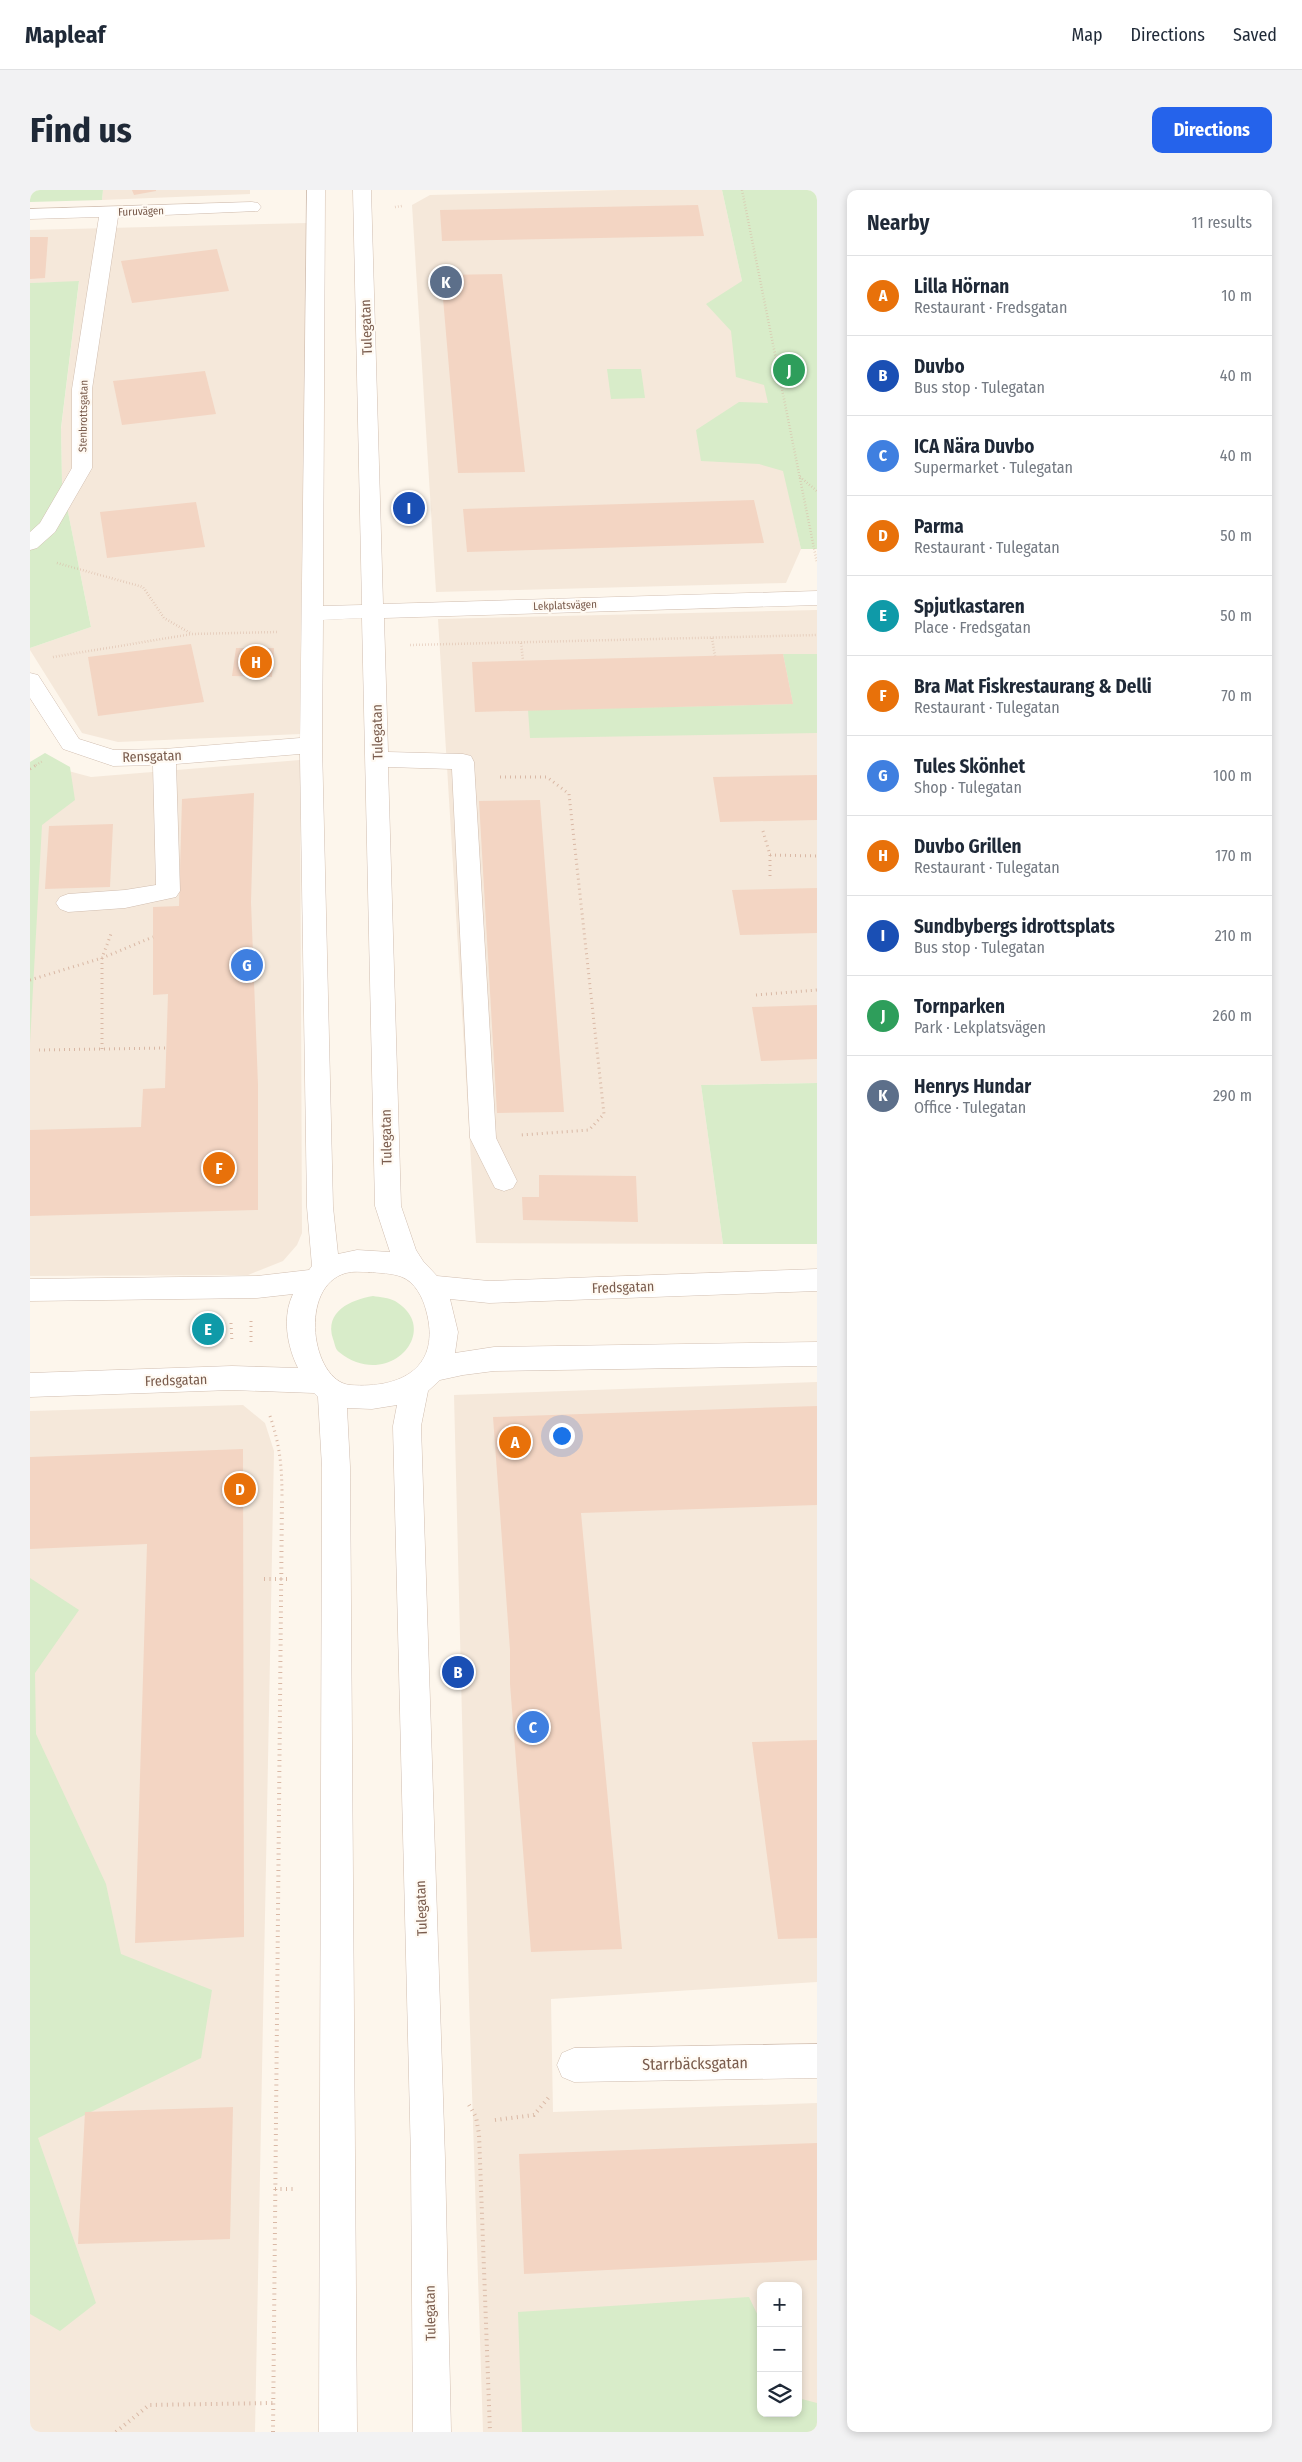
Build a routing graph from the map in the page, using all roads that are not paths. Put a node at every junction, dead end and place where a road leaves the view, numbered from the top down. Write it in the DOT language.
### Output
graph roads {
  1 [pos="316,190"];
  2 [pos="362,190"];
  3 [pos="252,207"];
  4 [pos="109,213"];
  5 [pos="30,214"];
  6 [pos="30,543"];
  7 [pos="817,598"];
  8 [pos="374,611"];
  9 [pos="312,613"];
  10 [pos="30,680"];
  11 [pos="311,746"];
  12 [pos="164,757"];
  13 [pos="378,759"];
  14 [pos="68,904"];
  15 [pos="504,1181"];
  16 [pos="320,1275"];
  17 [pos="422,1278"];
  18 [pos="817,1280"];
  19 [pos="30,1290"];
  20 [pos="817,1354"];
  21 [pos="424,1378"];
  22 [pos="30,1385"];
  23 [pos="327,1386"];
  24 [pos="817,2060"];
  25 [pos="574,2065"];
  26 [pos="338,2432"];
  27 [pos="432,2432"];
  1 -- 9 [label="street"];
  2 -- 8 [label="street, Tulegatan"];
  3 -- 4 [label="street, Furuvägen"];
  4 -- 5 [label="street, Furuvägen"];
  4 -- 6 [label="street, Stenbrottsgatan"];
  7 -- 8 [label="street, Lekplatsvägen"];
  8 -- 9 [label="street, Lekplatsvägen"];
  8 -- 13 [label="street, Tulegatan"];
  9 -- 11 [label="street"];
  10 -- 12 [label="street, Rensgatan"];
  11 -- 12 [label="street, Rensgatan"];
  11 -- 16 [label="street"];
  12 -- 14 [label="street"];
  13 -- 15 [label="street"];
  13 -- 17 [label="street, Tulegatan"];
  16 -- 17 [label="street"];
  16 -- 19 [label="street"];
  16 -- 23 [label="street"];
  17 -- 18 [label="street, Fredsgatan"];
  17 -- 21 [label="street, Tulegatan"];
  20 -- 21 [label="street"];
  21 -- 23 [label="street"];
  21 -- 27 [label="street, Tulegatan"];
  22 -- 23 [label="street, Fredsgatan"];
  23 -- 26 [label="street"];
  24 -- 25 [label="street, Starrbäcksgatan"];
}
